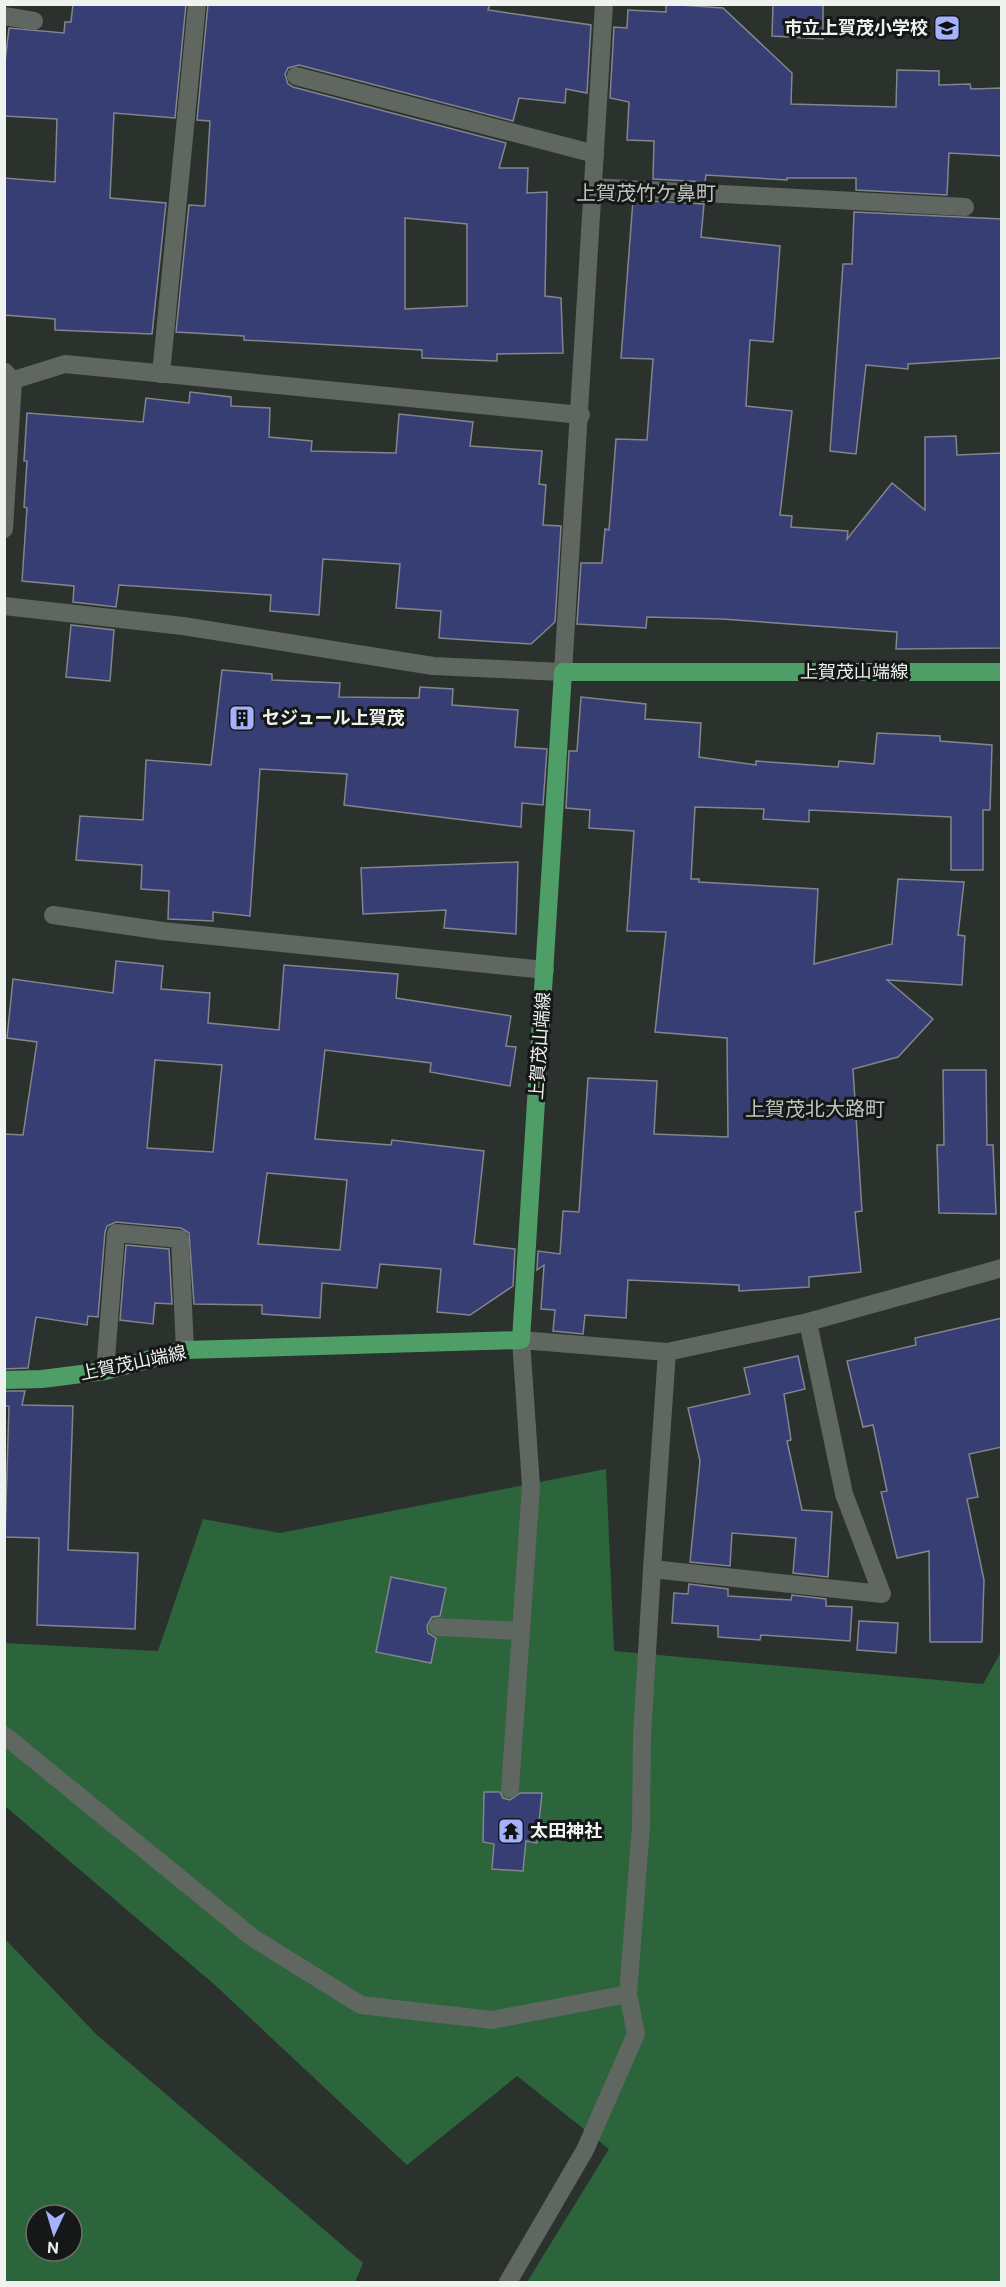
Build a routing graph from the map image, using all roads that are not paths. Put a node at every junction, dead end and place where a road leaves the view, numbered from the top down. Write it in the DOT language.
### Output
graph roads {
  1 [pos="197,4"];
  2 [pos="604,4"];
  3 [pos="4,16"];
  4 [pos="34,21"];
  5 [pos="296,76"];
  6 [pos="595,154"];
  7 [pos="593,186"];
  8 [pos="965,207"];
  9 [pos="161,374"];
  10 [pos="7,378"];
  11 [pos="581,415"];
  12 [pos="4,529"];
  13 [pos="4,606"];
  14 [pos="563,672"];
  15 [pos="1002,672"];
  16 [pos="53,915"];
  17 [pos="544,970"];
  18 [pos="1002,1268"];
  19 [pos="808,1322"];
  20 [pos="521,1340"];
  21 [pos="185,1350"];
  22 [pos="668,1352"];
  23 [pos="105,1371"];
  24 [pos="4,1380"];
  25 [pos="652,1569"];
  26 [pos="438,1627"];
  27 [pos="521,1631"];
  28 [pos="4,1735"];
  29 [pos="510,1789"];
  30 [pos="628,1994"];
  31 [pos="508,2283"];
  1 -- 9 [label="street"];
  2 -- 6 [label="street"];
  3 -- 4 [label="street"];
  5 -- 6 [label="street"];
  6 -- 7 [label="street"];
  7 -- 8 [label="street"];
  7 -- 11 [label="street"];
  9 -- 10 [label="street"];
  9 -- 11 [label="street"];
  10 -- 12 [label="street"];
  11 -- 14 [label="street"];
  13 -- 14 [label="street"];
  14 -- 15 [label="main road, 上賀茂山端線"];
  14 -- 17 [label="main road, 上賀茂山端線"];
  16 -- 17 [label="street"];
  17 -- 20 [label="main road, 上賀茂山端線"];
  18 -- 19 [label="street"];
  19 -- 22 [label="street"];
  19 -- 25 [label="street"];
  20 -- 21 [label="main road, 上賀茂山端線"];
  20 -- 22 [label="street"];
  20 -- 27 [label="street"];
  21 -- 23 [label="main road, 上賀茂山端線"];
  21 -- 23 [label="street"];
  22 -- 25 [label="street"];
  23 -- 24 [label="main road, 上賀茂山端線"];
  25 -- 30 [label="street"];
  26 -- 27 [label="street"];
  27 -- 29 [label="street"];
  28 -- 30 [label="street"];
  30 -- 31 [label="street"];
}
